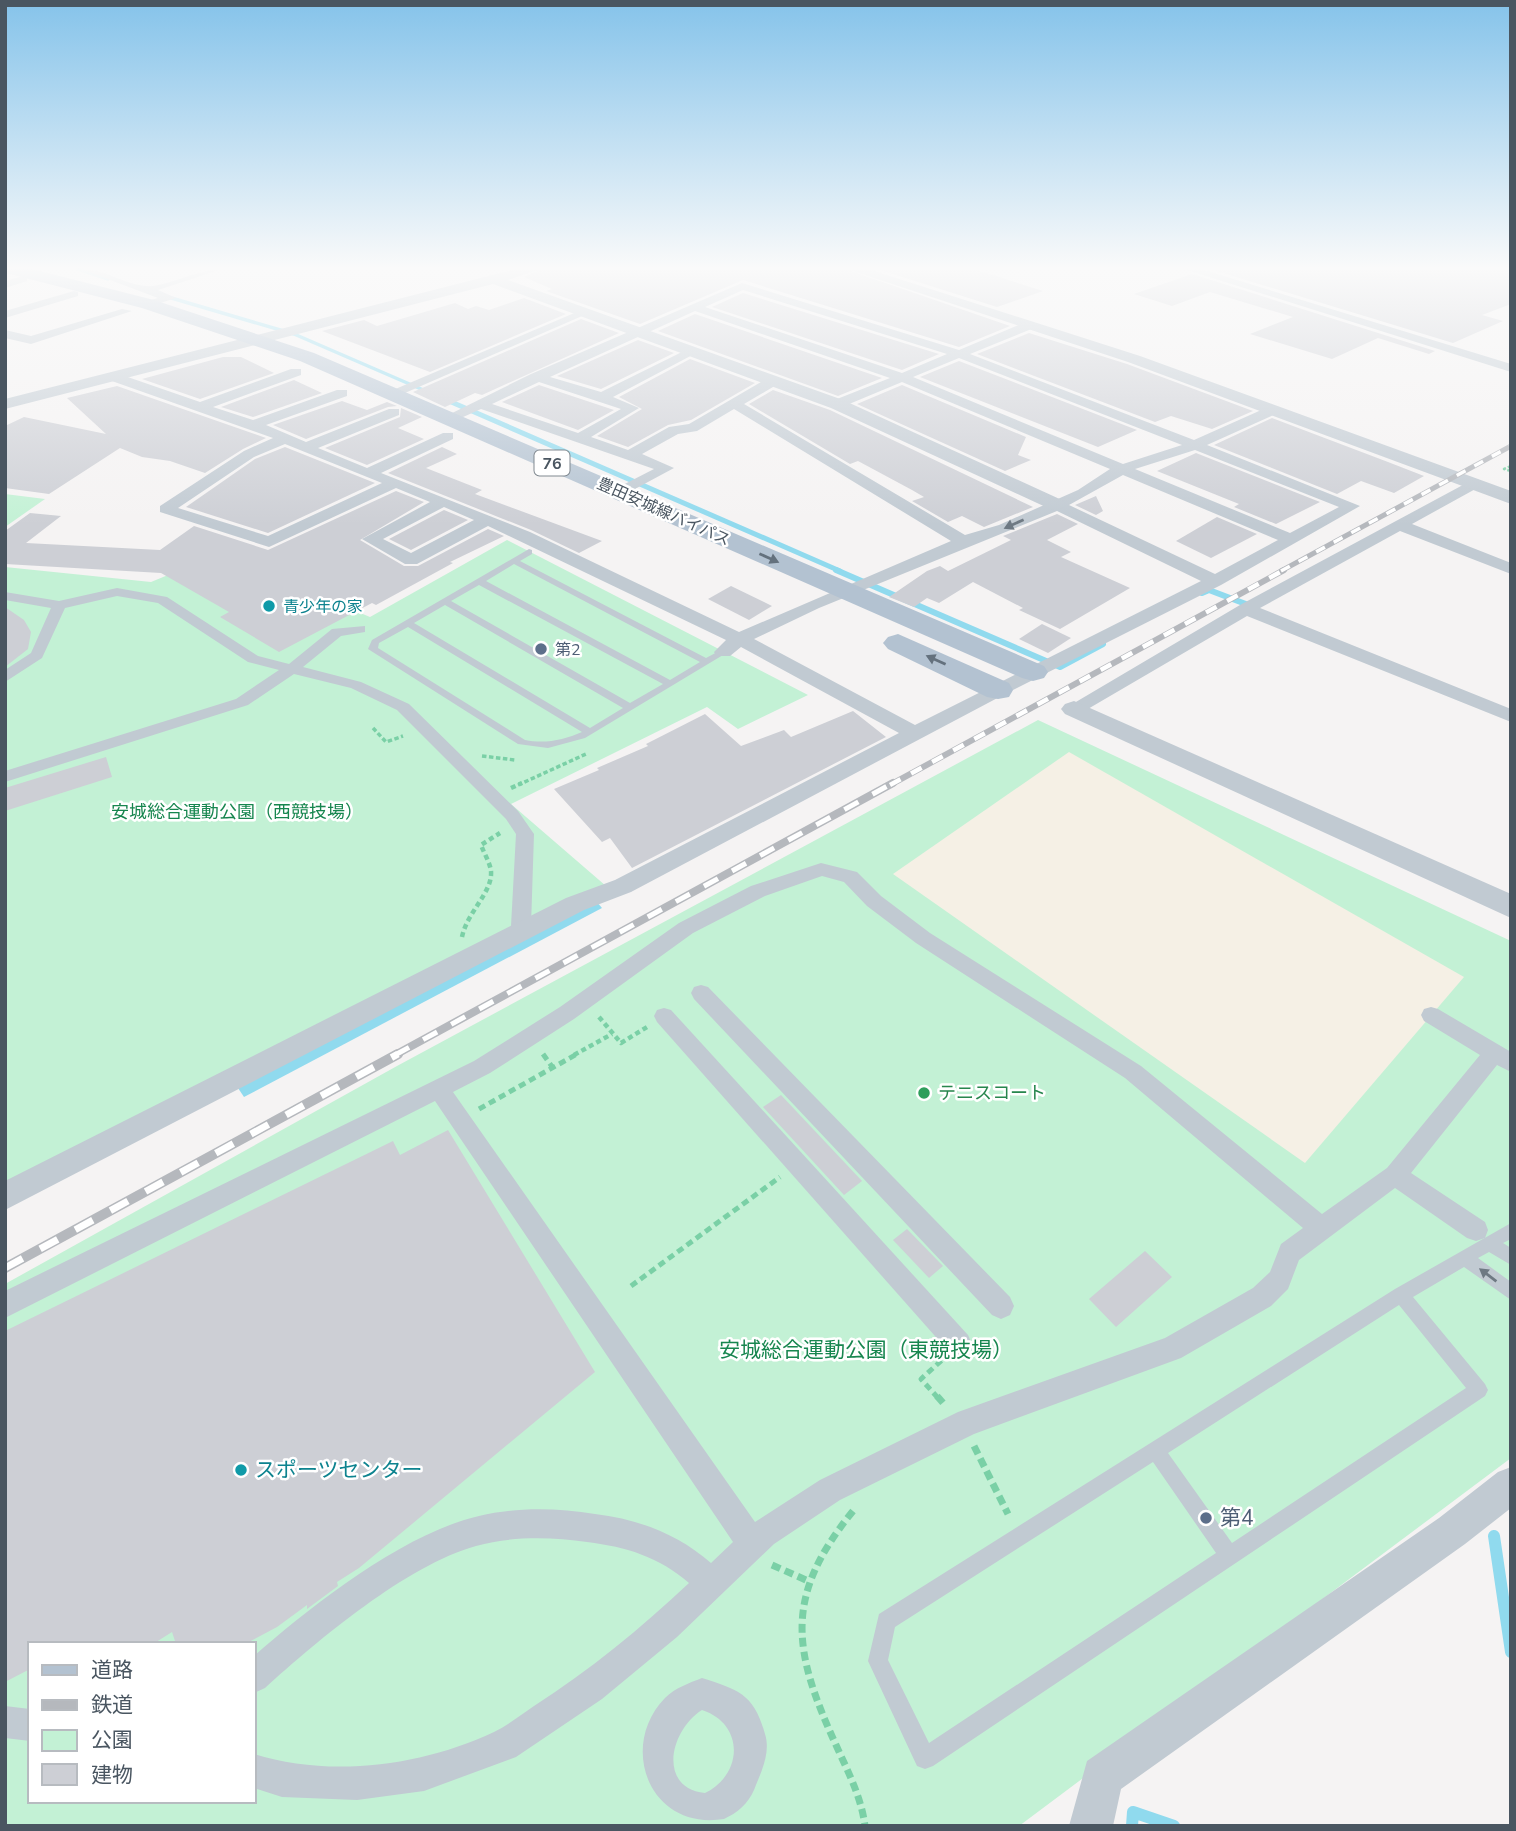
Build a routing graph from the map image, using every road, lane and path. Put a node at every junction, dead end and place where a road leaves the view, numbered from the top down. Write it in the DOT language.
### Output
graph roads {
  1 [pos="200,354"];
  2 [pos="265,354"];
  3 [pos="273,354"];
  4 [pos="496,354"];
  5 [pos="587,354"];
  6 [pos="687,354"];
  7 [pos="699,354"];
  8 [pos="834,354"];
  9 [pos="957,354"];
  10 [pos="959,354"];
  11 [pos="1120,354"];
  12 [pos="1467,354"];
  13 [pos="1511,368"];
  14 [pos="296,372"];
  15 [pos="114,377"];
  16 [pos="536,377"];
  17 [pos="901,377"];
  18 [pos="773,381"];
  19 [pos="342,393"];
  20 [pos="602,397"];
  21 [pos="394,403"];
  22 [pos="5,404"];
  23 [pos="480,404"];
  24 [pos="735,404"];
  25 [pos="837,404"];
  26 [pos="200,407"];
  27 [pos="1273,410"];
  28 [pos="253,425"];
  29 [pos="448,427"];
  30 [pos="286,438"];
  31 [pos="580,438"];
  32 [pos="1197,445"];
  33 [pos="307,447"];
  34 [pos="630,455"];
  35 [pos="1511,466"];
  36 [pos="1123,469"];
  37 [pos="1511,471"];
  38 [pos="367,474"];
  39 [pos="396,482"];
  40 [pos="1474,484"];
  41 [pos="620,492"];
  42 [pos="1511,499"];
  43 [pos="444,501"];
  44 [pos="1056,505"];
  45 [pos="609,513"];
  46 [pos="487,520"];
  47 [pos="1402,526"];
  48 [pos="1290,539"];
  49 [pos="966,543"];
  50 [pos="536,548"];
  51 [pos="514,561"];
  52 [pos="1511,569"];
  53 [pos="479,581"];
  54 [pos="1216,581"];
  55 [pos="846,592"];
  56 [pos="5,596"];
  57 [pos="800,598"];
  58 [pos="444,601"];
  59 [pos="59,605"];
  60 [pos="1246,609"];
  61 [pos="408,623"];
  62 [pos="360,629"];
  63 [pos="731,645"];
  64 [pos="707,662"];
  65 [pos="293,668"];
  66 [pos="1032,672"];
  67 [pos="5,677"];
  68 [pos="670,684"];
  69 [pos="998,690"];
  70 [pos="631,708"];
  71 [pos="1074,709"];
  72 [pos="1511,716"];
  73 [pos="373,728"];
  74 [pos="590,732"];
  75 [pos="412,733"];
  76 [pos="916,734"];
  77 [pos="450,753"];
  78 [pos="526,761"];
  79 [pos="552,763"];
  80 [pos="564,764"];
  81 [pos="5,777"];
  82 [pos="503,831"];
  83 [pos="1511,907"];
  84 [pos="522,926"];
  85 [pos="460,946"];
  86 [pos="701,993"];
  87 [pos="584,1001"];
  88 [pos="1431,1015"];
  89 [pos="664,1016"];
  90 [pos="612,1034"];
  91 [pos="621,1043"];
  92 [pos="1502,1058"];
  93 [pos="439,1089"];
  94 [pos="460,1119"];
  95 [pos="798,1164"];
  96 [pos="1395,1175"];
  97 [pos="5,1196"];
  98 [pos="1322,1229"];
  99 [pos="1511,1230"];
  100 [pos="1483,1237"];
  101 [pos="1465,1258"];
  102 [pos="1511,1258"];
  103 [pos="631,1286"];
  104 [pos="1511,1292"];
  105 [pos="1401,1295"];
  106 [pos="5,1305"];
  107 [pos="1001,1307"];
  108 [pos="959,1344"];
  109 [pos="920,1379"];
  110 [pos="963,1424"];
  111 [pos="1157,1452"];
  112 [pos="1511,1485"];
  113 [pos="851,1512"];
  114 [pos="1008,1514"];
  115 [pos="748,1549"];
  116 [pos="1229,1556"];
  117 [pos="806,1580"];
  118 [pos="712,1583"];
  119 [pos="256,1675"];
  120 [pos="5,1722"];
  121 [pos="28,1725"];
  122 [pos="256,1772"];
  123 [pos="865,1826"];
  124 [pos="1091,1826"];
  1 -- 15 [label="street"];
  2 -- 14 [label="main road, 豊田安城線バイパス / 76"];
  3 -- 21 [label="main road, 豊田安城線バイパス / 76"];
  4 -- 21 [label="street"];
  5 -- 16 [label="street"];
  6 -- 20 [label="street"];
  7 -- 18 [label="street"];
  8 -- 17 [label="street"];
  9 -- 17 [label="street"];
  10 -- 32 [label="street"];
  11 -- 27 [label="street"];
  12 -- 13 [label="street"];
  14 -- 19 [label="main road, 豊田安城線バイパス / 76"];
  14 -- 26 [label="street"];
  15 -- 22 [label="street"];
  15 -- 26 [label="street"];
  16 -- 20 [label="street"];
  16 -- 23 [label="street"];
  17 -- 25 [label="street"];
  17 -- 36 [label="street"];
  18 -- 24 [label="street"];
  18 -- 25 [label="street"];
  19 -- 21 [label="main road, 豊田安城線バイパス / 76"];
  19 -- 28 [label="street"];
  20 -- 31 [label="street"];
  21 -- 29 [label="main road, 豊田安城線バイパス / 76"];
  21 -- 33 [label="street"];
  23 -- 29 [label="street"];
  23 -- 31 [label="street"];
  24 -- 34 [label="street"];
  24 -- 49 [label="street"];
  25 -- 44 [label="street"];
  26 -- 28 [label="street"];
  27 -- 32 [label="street"];
  27 -- 40 [label="street"];
  28 -- 30 [label="street"];
  29 -- 38 [label="street"];
  29 -- 41 [label="main road, 豊田安城線バイパス / 76"];
  29 -- 45 [label="main road, 豊田安城線バイパス / 76"];
  30 -- 33 [label="street"];
  30 -- 39 [label="street"];
  31 -- 34 [label="street"];
  32 -- 36 [label="street"];
  32 -- 48 [label="street"];
  33 -- 38 [label="street"];
  34 -- 41 [label="street"];
  35 -- 37 [label="path"];
  36 -- 44 [label="street"];
  36 -- 48 [label="street"];
  38 -- 39 [label="street"];
  39 -- 43 [label="street"];
  40 -- 42 [label="street"];
  40 -- 47 [label="street"];
  41 -- 55 [label="main road, 豊田安城線バイパス / 76, one-way"];
  43 -- 46 [label="street"];
  43 -- 46 [label="street"];
  44 -- 49 [label="street, one-way"];
  44 -- 54 [label="street"];
  46 -- 50 [label="street"];
  47 -- 52 [label="street"];
  47 -- 60 [label="street"];
  48 -- 54 [label="street"];
  49 -- 55 [label="street"];
  50 -- 51 [label="lane"];
  50 -- 63 [label="street"];
  51 -- 53 [label="lane"];
  51 -- 64 [label="lane"];
  53 -- 58 [label="lane"];
  53 -- 68 [label="lane"];
  54 -- 66 [label="street"];
  55 -- 57 [label="street"];
  55 -- 66 [label="main road, 豊田安城線バイパス / 76"];
  56 -- 59 [label="street"];
  57 -- 63 [label="street"];
  69 -- 57 [label="main road, one-way"];
  58 -- 61 [label="lane"];
  58 -- 70 [label="lane"];
  59 -- 65 [label="street"];
  59 -- 67 [label="street"];
  60 -- 71 [label="street"];
  60 -- 72 [label="street"];
  61 -- 74 [label="lane"];
  61 -- 74 [label="lane"];
  62 -- 65 [label="street"];
  63 -- 64 [label="lane"];
  63 -- 76 [label="street"];
  64 -- 68 [label="lane"];
  65 -- 77 [label="street"];
  65 -- 81 [label="street"];
  66 -- 69 [label="street"];
  68 -- 70 [label="lane"];
  69 -- 76 [label="street"];
  70 -- 74 [label="lane"];
  71 -- 83 [label="street"];
  73 -- 75 [label="path"];
  76 -- 97 [label="street"];
  77 -- 78 [label="path"];
  77 -- 84 [label="street"];
  79 -- 80 [label="path"];
  82 -- 85 [label="path"];
  86 -- 107 [label="street"];
  87 -- 90 [label="path"];
  87 -- 93 [label="street"];
  87 -- 98 [label="street"];
  88 -- 92 [label="street"];
  89 -- 95 [label="street"];
  90 -- 91 [label="path"];
  90 -- 94 [label="path"];
  92 -- 96 [label="street"];
  93 -- 94 [label="street"];
  93 -- 106 [label="street"];
  94 -- 115 [label="street"];
  95 -- 103 [label="path"];
  95 -- 108 [label="street"];
  96 -- 98 [label="street"];
  96 -- 100 [label="street"];
  98 -- 110 [label="street"];
  99 -- 100 [label="lane"];
  100 -- 101 [label="lane"];
  100 -- 102 [label="lane"];
  104 -- 101 [label="lane, one-way"];
  101 -- 105 [label="lane"];
  105 -- 111 [label="lane"];
  105 -- 116 [label="lane"];
  109 -- 110 [label="path"];
  110 -- 114 [label="path"];
  110 -- 115 [label="street"];
  111 -- 116 [label="lane"];
  111 -- 116 [label="lane"];
  112 -- 124 [label="street"];
  113 -- 117 [label="path"];
  115 -- 117 [label="path"];
  115 -- 118 [label="street"];
  117 -- 123 [label="path"];
  118 -- 119 [label="street"];
  118 -- 122 [label="street"];
  120 -- 121 [label="street"];
}
